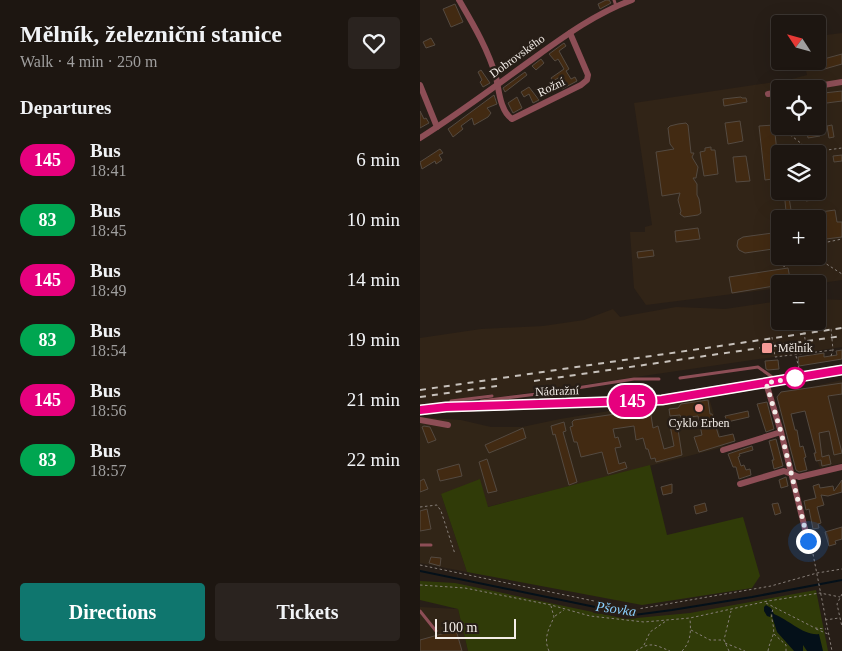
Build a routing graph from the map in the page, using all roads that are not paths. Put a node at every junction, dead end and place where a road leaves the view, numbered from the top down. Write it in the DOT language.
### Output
graph roads {
  1 [pos="459,0"];
  2 [pos="632,0"];
  3 [pos="615,3"];
  4 [pos="570,33"];
  5 [pos="842,82"];
  6 [pos="420,85"];
  7 [pos="497,85"];
  8 [pos="826,85"];
  9 [pos="768,94"];
  10 [pos="771,94"];
  11 [pos="437,127"];
  12 [pos="420,138"];
  13 [pos="842,370"];
  14 [pos="680,378"];
  15 [pos="659,379"];
  16 [pos="771,382"];
  17 [pos="492,396"];
  18 [pos="451,401"];
  19 [pos="469,403"];
  20 [pos="420,410"];
  21 [pos="420,420"];
  22 [pos="448,424"];
  23 [pos="781,432"];
  24 [pos="723,450"];
  25 [pos="842,467"];
  26 [pos="791,474"];
  27 [pos="740,484"];
  28 [pos="420,545"];
  29 [pos="431,545"];
  30 [pos="812,547"];
  31 [pos="420,611"];
  32 [pos="436,631"];
  1 -- 7 [label="street"];
  2 -- 3 [label="street, Dobrovského"];
  3 -- 4 [label="street, Dobrovského"];
  4 -- 7 [label="street, Dobrovského"];
  4 -- 7 [label="street, Rožní"];
  5 -- 8 [label="street"];
  6 -- 11 [label="street"];
  7 -- 11 [label="street, Dobrovského"];
  9 -- 10 [label="street"];
  11 -- 12 [label="street, Dobrovského"];
  13 -- 16 [label="main road, Nádražní"];
  14 -- 16 [label="lane"];
  15 -- 19 [label="lane"];
  16 -- 19 [label="main road, Nádražní"];
  16 -- 23 [label="street"];
  17 -- 19 [label="lane"];
  18 -- 19 [label="lane"];
  19 -- 20 [label="main road, Nádražní"];
  21 -- 22 [label="street"];
  23 -- 24 [label="street"];
  23 -- 26 [label="street"];
  25 -- 26 [label="street"];
  26 -- 27 [label="street"];
  26 -- 30 [label="street"];
  28 -- 29 [label="lane"];
  31 -- 32 [label="lane"];
}
